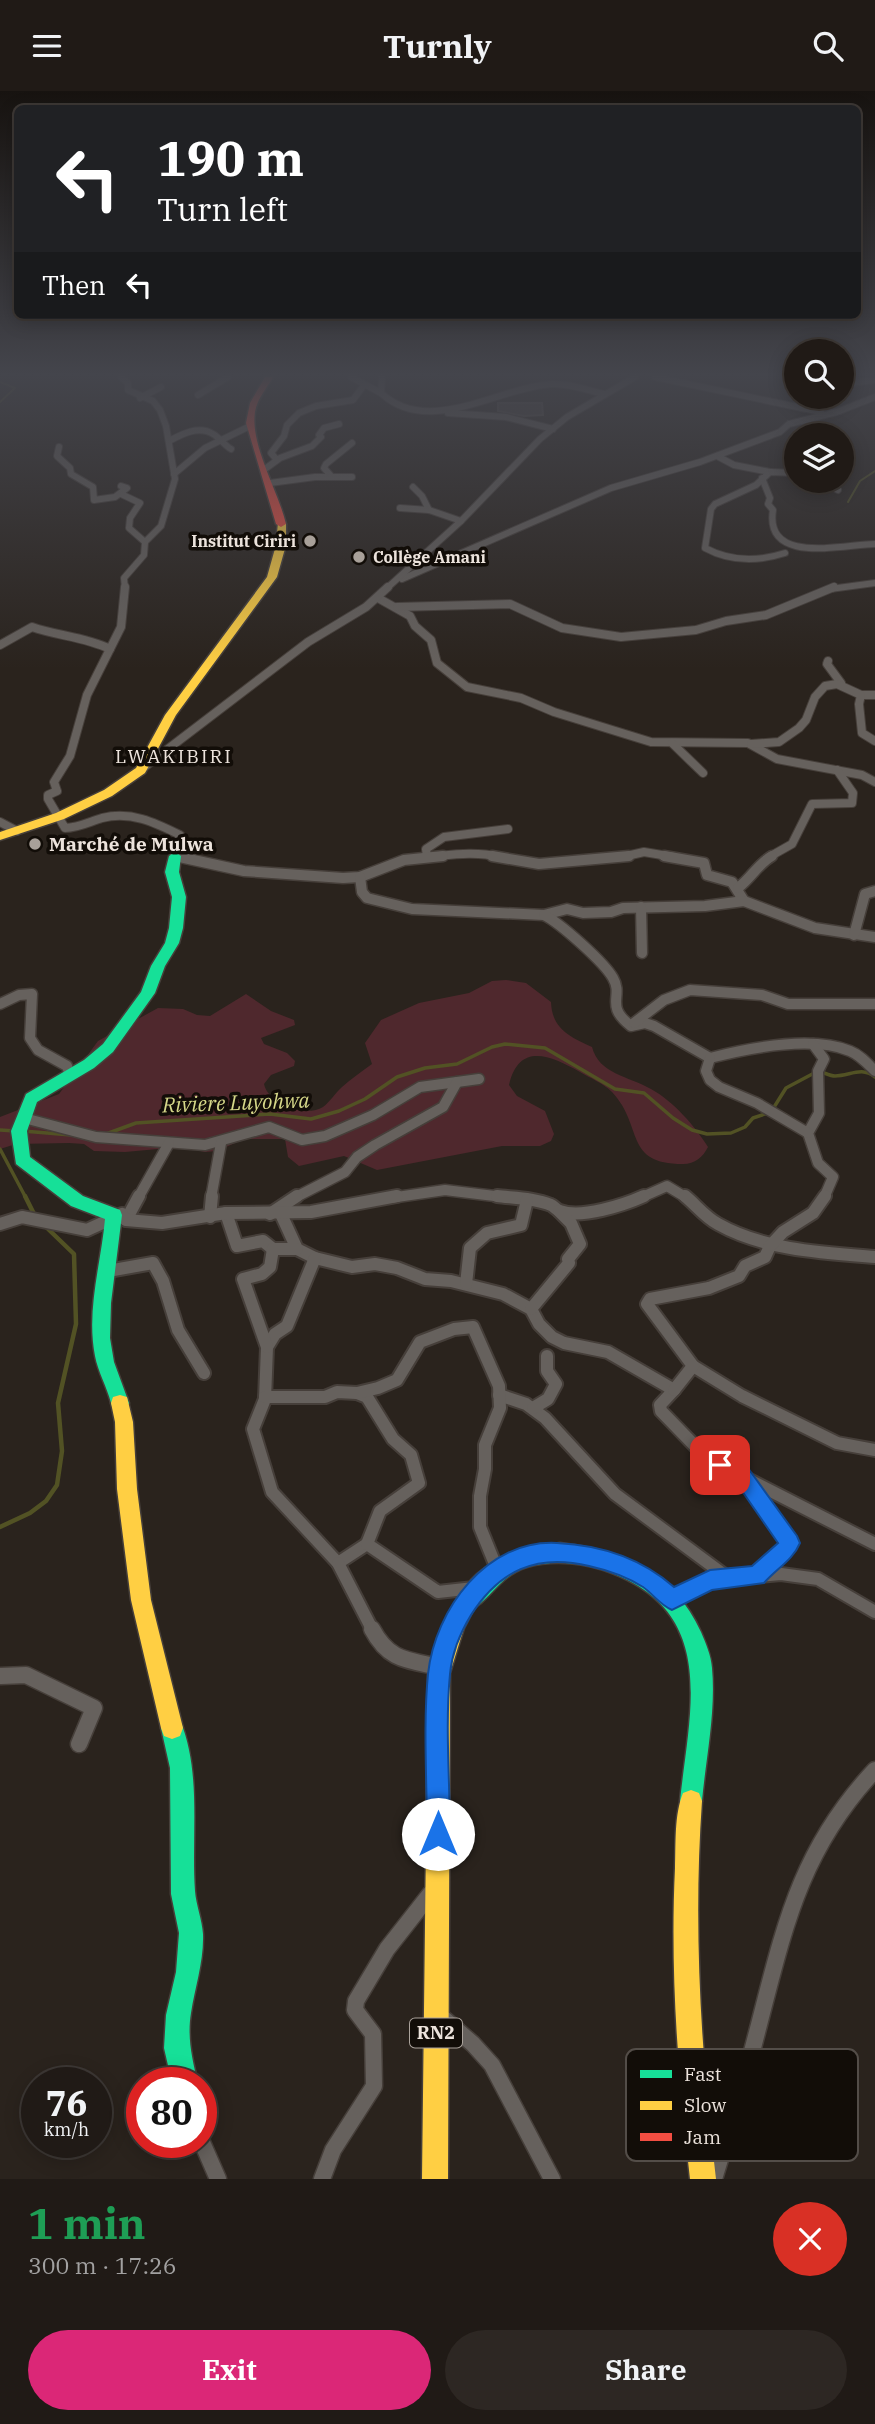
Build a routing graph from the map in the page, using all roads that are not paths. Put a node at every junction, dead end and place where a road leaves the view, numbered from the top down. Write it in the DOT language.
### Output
graph roads {
  1 [pos="72,474"];
  2 [pos="174,474"];
  3 [pos="272,474"];
  4 [pos="312,474"];
  5 [pos="508,474"];
  6 [pos="656,474"];
  7 [pos="767,474"];
  8 [pos="331,476"];
  9 [pos="352,477"];
  10 [pos="762,478"];
  11 [pos="413,487"];
  12 [pos="400,508"];
  13 [pos="429,510"];
  14 [pos="461,521"];
  15 [pos="145,542"];
  16 [pos="875,544"];
  17 [pos="785,553"];
  18 [pos="396,582"];
  19 [pos="875,583"];
  20 [pos="378,598"];
  21 [pos="397,607"];
  22 [pos="0,645"];
  23 [pos="110,649"];
  24 [pos="828,661"];
  25 [pos="841,683"];
  26 [pos="861,695"];
  27 [pos="875,695"];
  28 [pos="875,741"];
  29 [pos="672,743"];
  30 [pos="751,744"];
  31 [pos="141,770"];
  32 [pos="837,770"];
  33 [pos="703,773"];
  34 [pos="875,779"];
  35 [pos="60,816"];
  36 [pos="0,822"];
  37 [pos="508,829"];
  38 [pos="17,831"];
  39 [pos="0,836"];
  40 [pos="175,856"];
  41 [pos="427,857"];
  42 [pos="360,877"];
  43 [pos="738,888"];
  44 [pos="875,891"];
  45 [pos="744,901"];
  46 [pos="640,908"];
  47 [pos="544,915"];
  48 [pos="854,935"];
  49 [pos="875,937"];
  50 [pos="642,953"];
  51 [pos="0,1004"];
  52 [pos="875,1004"];
  53 [pos="631,1026"];
  54 [pos="813,1044"];
  55 [pos="710,1058"];
  56 [pos="875,1071"];
  57 [pos="70,1076"];
  58 [pos="479,1079"];
  59 [pos="457,1082"];
  60 [pos="24,1118"];
  61 [pos="808,1133"];
  62 [pos="169,1143"];
  63 [pos="221,1143"];
  64 [pos="527,1200"];
  65 [pos="559,1211"];
  66 [pos="226,1213"];
  67 [pos="276,1214"];
  68 [pos="120,1217"];
  69 [pos="210,1217"];
  70 [pos="0,1224"];
  71 [pos="771,1241"];
  72 [pos="273,1249"];
  73 [pos="298,1249"];
  74 [pos="875,1257"];
  75 [pos="314,1258"];
  76 [pos="108,1271"];
  77 [pos="466,1284"];
  78 [pos="531,1309"];
  79 [pos="267,1347"];
  80 [pos="547,1356"];
  81 [pos="693,1366"];
  82 [pos="204,1373"];
  83 [pos="674,1390"];
  84 [pos="357,1393"];
  85 [pos="499,1395"];
  86 [pos="265,1397"];
  87 [pos="533,1408"];
  88 [pos="875,1450"];
  89 [pos="741,1474"];
  90 [pos="367,1544"];
  91 [pos="875,1544"];
  92 [pos="338,1563"];
  93 [pos="497,1569"];
  94 [pos="757,1576"];
  95 [pos="727,1577"];
  96 [pos="477,1588"];
  97 [pos="672,1599"];
  98 [pos="875,1612"];
  99 [pos="440,1667"];
  100 [pos="1,1676"];
  101 [pos="79,1744"];
  102 [pos="875,1770"];
  103 [pos="438,1886"];
  104 [pos="436,2013"];
  105 [pos="690,2049"];
  106 [pos="752,2049"];
  107 [pos="181,2067"];
  108 [pos="209,2158"];
  109 [pos="701,2161"];
  110 [pos="719,2161"];
  111 [pos="218,2179"];
  112 [pos="322,2179"];
  113 [pos="435,2179"];
  114 [pos="552,2179"];
  115 [pos="703,2179"];
  116 [pos="713,2179"];
  1 -- 15 [label="street"];
  2 -- 15 [label="street"];
  3 -- 31 [label="main road"];
  4 -- 8 [label="street"];
  5 -- 14 [label="street"];
  6 -- 18 [label="street"];
  7 -- 10 [label="street"];
  8 -- 9 [label="street"];
  10 -- 16 [label="street"];
  10 -- 17 [label="street"];
  11 -- 13 [label="street"];
  12 -- 13 [label="street"];
  13 -- 14 [label="street"];
  14 -- 18 [label="street"];
  15 -- 23 [label="street"];
  18 -- 20 [label="street"];
  19 -- 21 [label="street"];
  20 -- 21 [label="street"];
  20 -- 31 [label="street"];
  21 -- 29 [label="street"];
  22 -- 23 [label="street"];
  23 -- 35 [label="street"];
  24 -- 25 [label="street"];
  25 -- 26 [label="street"];
  25 -- 30 [label="street"];
  26 -- 27 [label="street"];
  26 -- 28 [label="street"];
  29 -- 30 [label="street"];
  29 -- 33 [label="street"];
  30 -- 32 [label="street"];
  31 -- 35 [label="main road"];
  32 -- 34 [label="street"];
  32 -- 43 [label="street"];
  35 -- 38 [label="main road"];
  35 -- 40 [label="street"];
  36 -- 38 [label="street"];
  37 -- 41 [label="street"];
  38 -- 39 [label="main road"];
  40 -- 42 [label="street"];
  40 -- 57 [label="main road"];
  41 -- 42 [label="street"];
  41 -- 43 [label="street"];
  42 -- 47 [label="street"];
  43 -- 45 [label="street"];
  44 -- 48 [label="street"];
  45 -- 46 [label="street"];
  45 -- 48 [label="street"];
  46 -- 47 [label="street"];
  46 -- 50 [label="street"];
  47 -- 53 [label="street"];
  48 -- 49 [label="street"];
  51 -- 57 [label="street"];
  52 -- 53 [label="street"];
  53 -- 55 [label="street"];
  54 -- 55 [label="street"];
  54 -- 56 [label="street"];
  54 -- 61 [label="street"];
  55 -- 61 [label="street"];
  57 -- 60 [label="main road"];
  58 -- 59 [label="street"];
  59 -- 63 [label="street"];
  59 -- 67 [label="street"];
  60 -- 62 [label="street"];
  60 -- 68 [label="main road"];
  61 -- 71 [label="street"];
  62 -- 63 [label="street"];
  62 -- 68 [label="street"];
  63 -- 69 [label="street"];
  64 -- 65 [label="street"];
  64 -- 67 [label="street"];
  64 -- 77 [label="street"];
  65 -- 71 [label="street"];
  65 -- 78 [label="street"];
  66 -- 67 [label="street"];
  66 -- 69 [label="street"];
  66 -- 72 [label="street"];
  67 -- 73 [label="street"];
  68 -- 69 [label="street"];
  68 -- 70 [label="street"];
  68 -- 76 [label="main road"];
  71 -- 74 [label="street"];
  71 -- 81 [label="street"];
  72 -- 73 [label="street"];
  72 -- 79 [label="street"];
  73 -- 75 [label="street"];
  75 -- 77 [label="street"];
  75 -- 79 [label="street"];
  76 -- 82 [label="street"];
  76 -- 107 [label="main road"];
  77 -- 78 [label="street"];
  78 -- 83 [label="street"];
  79 -- 86 [label="street"];
  80 -- 87 [label="street"];
  81 -- 83 [label="street"];
  81 -- 88 [label="street"];
  83 -- 89 [label="street"];
  84 -- 85 [label="street"];
  84 -- 86 [label="street"];
  84 -- 90 [label="street"];
  85 -- 87 [label="street"];
  85 -- 93 [label="street"];
  86 -- 92 [label="street"];
  87 -- 95 [label="street"];
  89 -- 91 [label="street"];
  89 -- 94 [label="street"];
  90 -- 92 [label="street"];
  90 -- 96 [label="street"];
  92 -- 99 [label="street"];
  93 -- 96 [label="main road, RN2"];
  93 -- 97 [label="main road, RN2"];
  94 -- 95 [label="street"];
  94 -- 98 [label="street"];
  95 -- 97 [label="street"];
  96 -- 99 [label="main road, RN2"];
  97 -- 105 [label="main road, RN2"];
  99 -- 103 [label="main road, RN2"];
  100 -- 101 [label="street"];
  102 -- 106 [label="street"];
  103 -- 104 [label="main road, RN2"];
  103 -- 112 [label="street"];
  104 -- 113 [label="main road, RN2"];
  104 -- 114 [label="street"];
  108 -- 111 [label="street"];
  109 -- 115 [label="main road, RN2"];
  110 -- 116 [label="street"];
}
